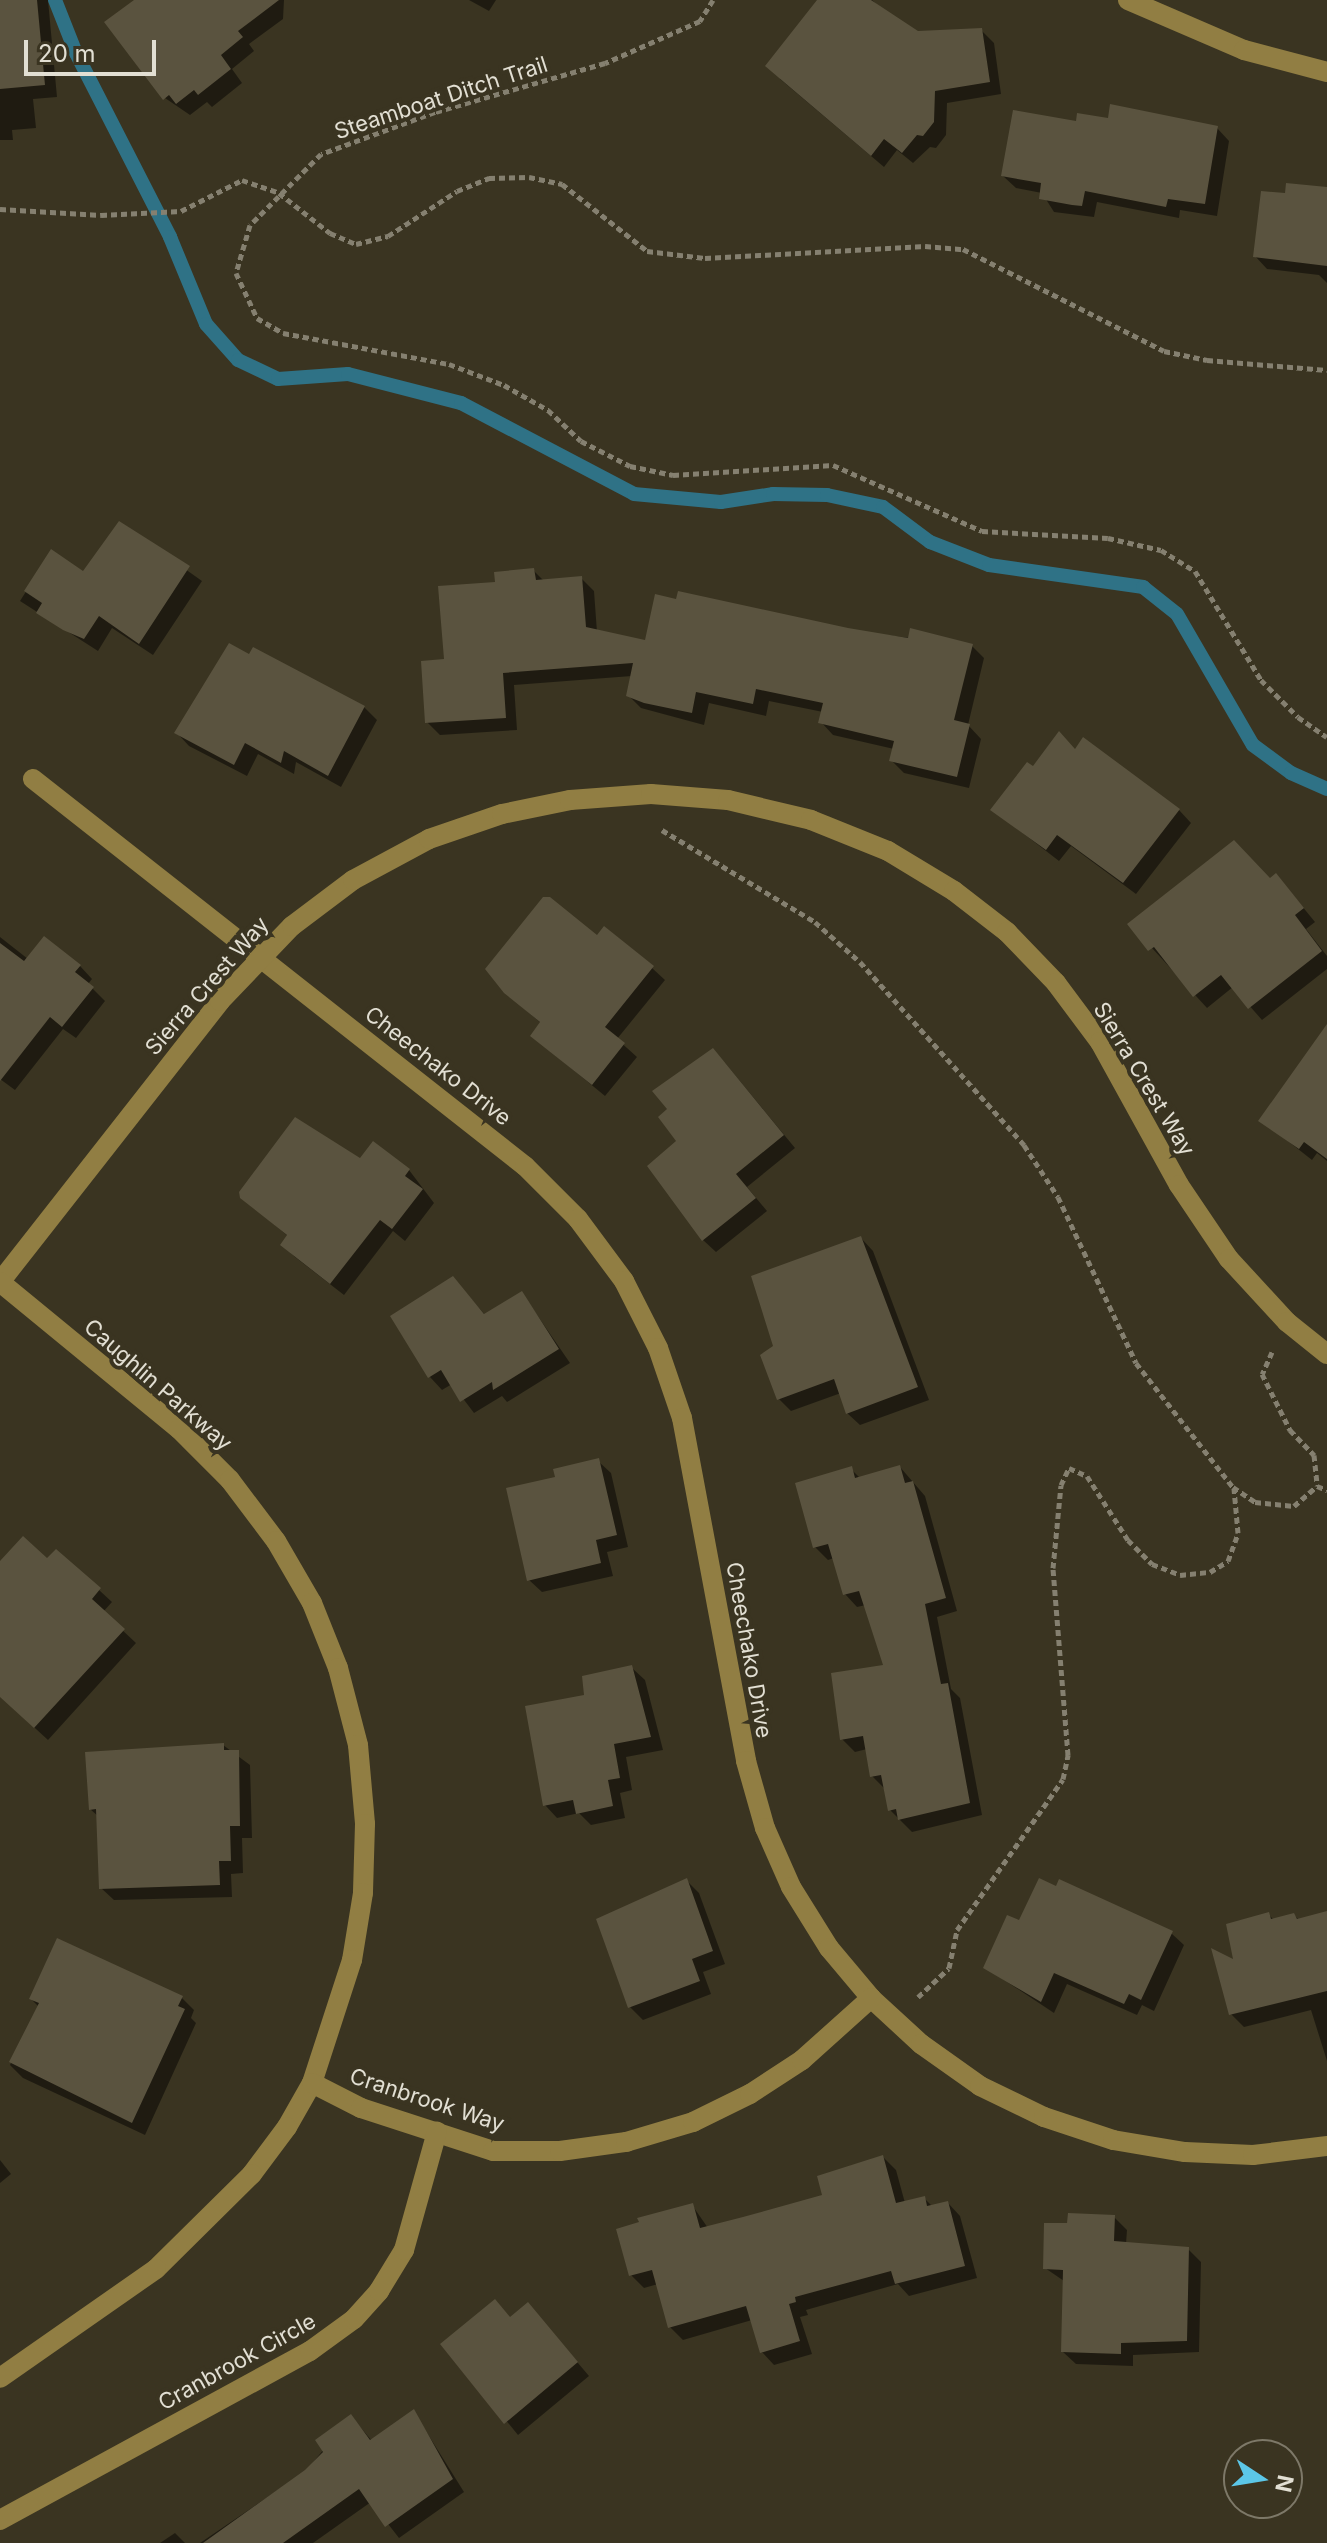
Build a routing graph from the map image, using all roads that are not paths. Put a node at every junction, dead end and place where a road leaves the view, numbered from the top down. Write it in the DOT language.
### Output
graph roads {
  1 [pos="1128,0"];
  2 [pos="1327,72"];
  3 [pos="33,779"];
  4 [pos="260,956"];
  5 [pos="0,1282"];
  6 [pos="1327,1354"];
  7 [pos="871,1998"];
  8 [pos="312,2083"];
  9 [pos="437,2132"];
  10 [pos="1327,2146"];
  11 [pos="0,2378"];
  12 [pos="0,2520"];
  1 -- 2 [label="street"];
  3 -- 4 [label="street, Cheechako Drive"];
  4 -- 5 [label="street, Sierra Crest Way"];
  4 -- 6 [label="street, Sierra Crest Way"];
  4 -- 7 [label="street, Cheechako Drive"];
  5 -- 8 [label="street, Caughlin Parkway"];
  7 -- 9 [label="street, Cranbrook Way"];
  7 -- 10 [label="street, Cheechako Drive"];
  8 -- 9 [label="street, Cranbrook Way"];
  8 -- 11 [label="street, Caughlin Parkway"];
  9 -- 12 [label="street, Cranbrook Circle"];
}
